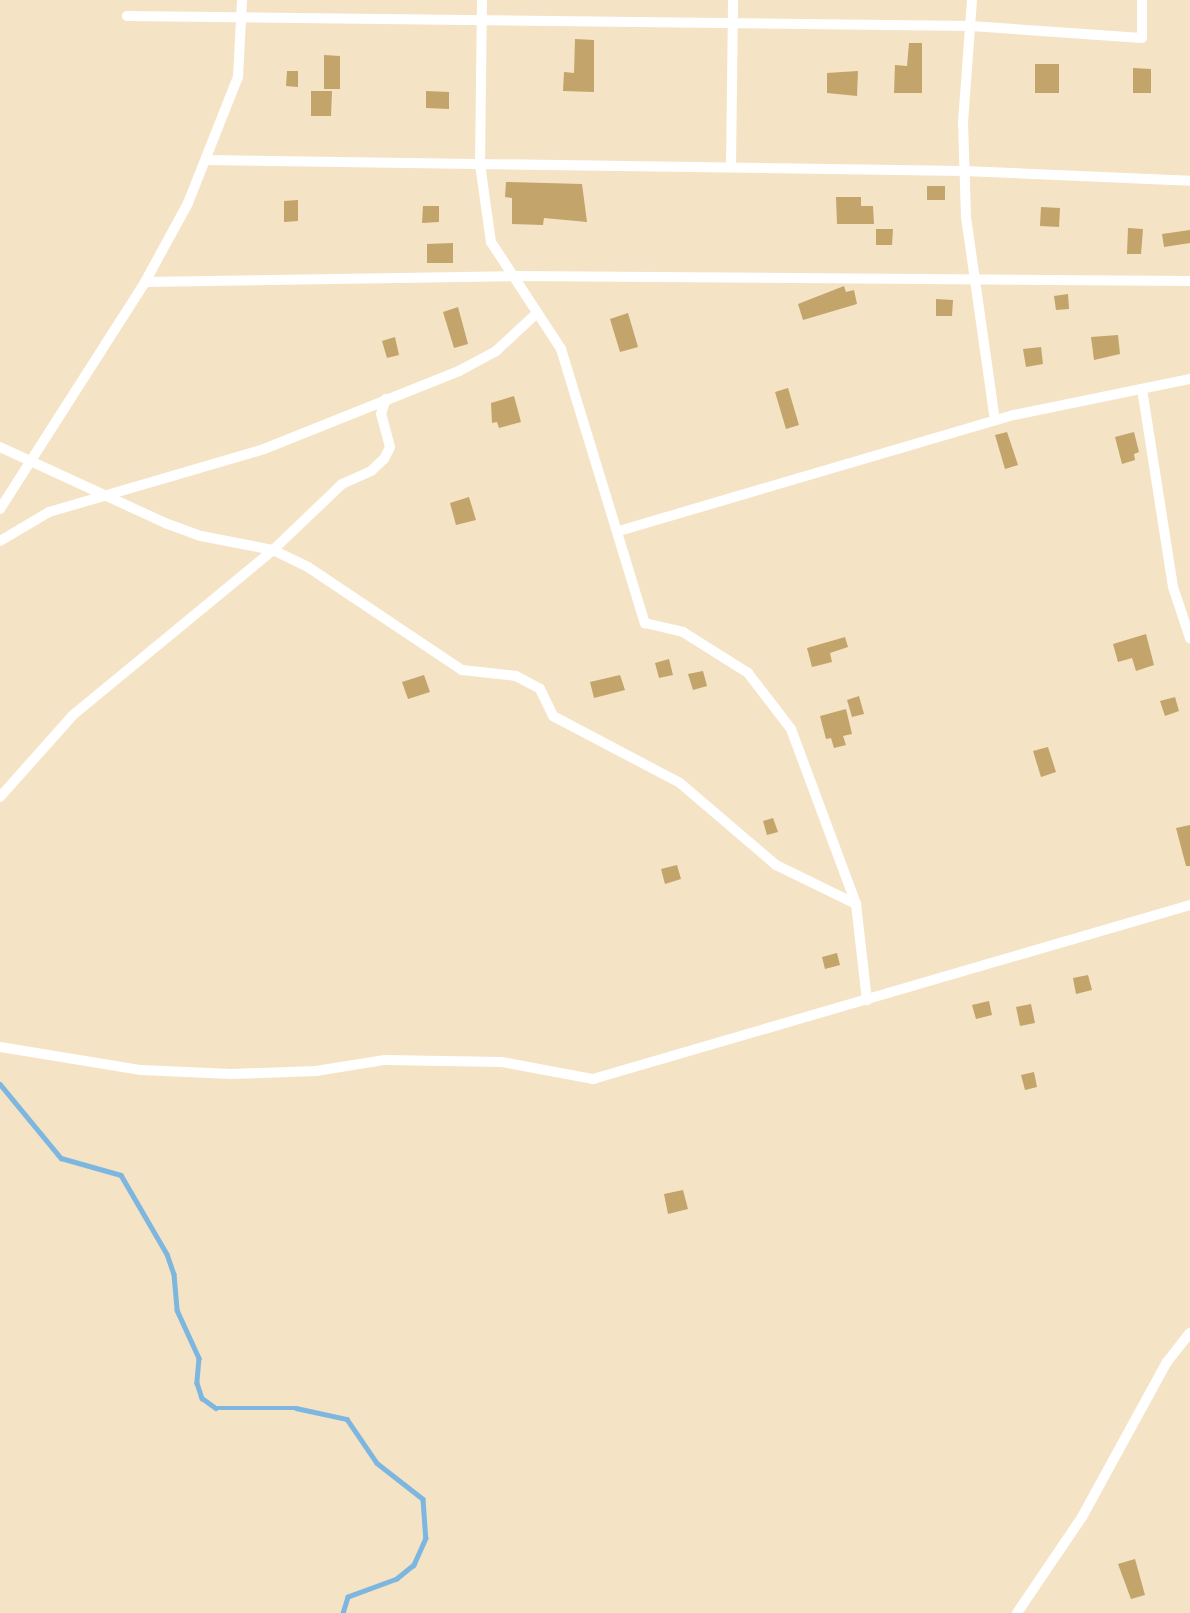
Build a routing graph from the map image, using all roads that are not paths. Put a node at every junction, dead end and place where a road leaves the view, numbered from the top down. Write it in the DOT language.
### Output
graph roads {
  1 [pos="242,0"];
  2 [pos="482,0"];
  3 [pos="733,0"];
  4 [pos="972,0"];
  5 [pos="1142,0"];
  6 [pos="127,16"];
  7 [pos="241,18"];
  8 [pos="483,18"];
  9 [pos="733,24"];
  10 [pos="971,26"];
  11 [pos="206,160"];
  12 [pos="480,164"];
  13 [pos="731,167"];
  14 [pos="964,170"];
  15 [pos="1190,181"];
  16 [pos="514,276"];
  17 [pos="974,281"];
  18 [pos="1190,281"];
  19 [pos="145,282"];
  20 [pos="537,313"];
  21 [pos="1190,379"];
  22 [pos="1142,389"];
  23 [pos="386,399"];
  24 [pos="995,420"];
  25 [pos="0,447"];
  26 [pos="31,460"];
  27 [pos="108,494"];
  28 [pos="0,509"];
  29 [pos="619,531"];
  30 [pos="0,541"];
  31 [pos="273,550"];
  32 [pos="1190,638"];
  33 [pos="0,797"];
  34 [pos="856,904"];
  35 [pos="1190,905"];
  36 [pos="867,1000"];
  37 [pos="3,1045"];
  38 [pos="1190,1333"];
  39 [pos="1017,1613"];
  1 -- 7 [label="street"];
  2 -- 8 [label="street"];
  3 -- 9 [label="street"];
  4 -- 10 [label="street"];
  5 -- 10 [label="street"];
  6 -- 7 [label="street"];
  7 -- 8 [label="street"];
  7 -- 11 [label="street"];
  8 -- 9 [label="street"];
  8 -- 12 [label="street"];
  9 -- 10 [label="street"];
  9 -- 13 [label="street"];
  10 -- 14 [label="street"];
  11 -- 12 [label="street"];
  11 -- 19 [label="street"];
  12 -- 13 [label="street"];
  12 -- 16 [label="street"];
  13 -- 14 [label="street"];
  14 -- 15 [label="street"];
  14 -- 17 [label="street"];
  16 -- 17 [label="street"];
  16 -- 19 [label="street"];
  16 -- 20 [label="street"];
  17 -- 18 [label="street"];
  17 -- 24 [label="street"];
  19 -- 26 [label="street"];
  20 -- 23 [label="street"];
  20 -- 29 [label="street"];
  21 -- 22 [label="street"];
  22 -- 24 [label="street"];
  22 -- 32 [label="street"];
  23 -- 27 [label="street"];
  23 -- 31 [label="street"];
  24 -- 29 [label="street"];
  25 -- 26 [label="street"];
  26 -- 27 [label="street"];
  26 -- 28 [label="street"];
  27 -- 30 [label="street"];
  27 -- 31 [label="street"];
  29 -- 34 [label="street"];
  31 -- 33 [label="street"];
  31 -- 34 [label="street"];
  34 -- 36 [label="street"];
  35 -- 36 [label="street"];
  36 -- 37 [label="street"];
  38 -- 39 [label="street"];
}
